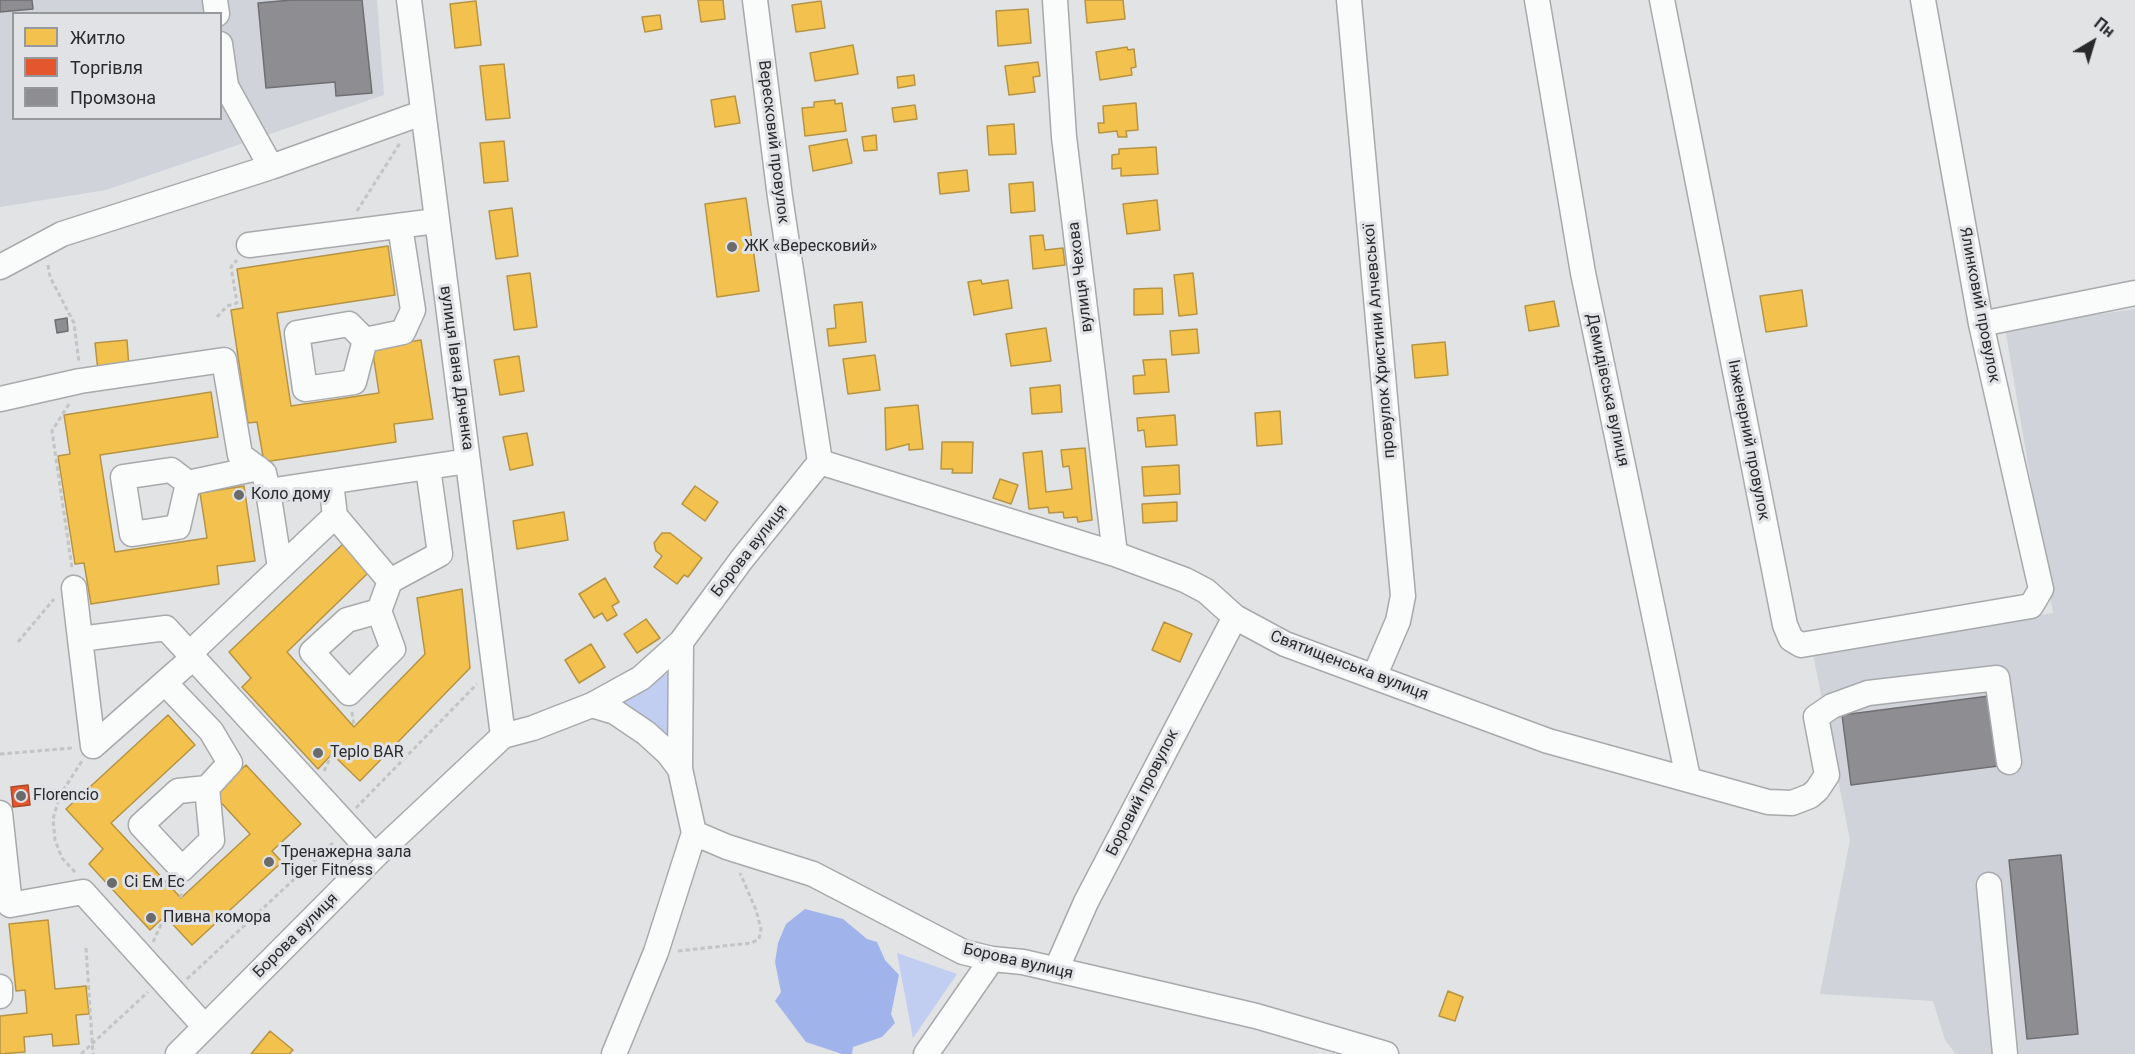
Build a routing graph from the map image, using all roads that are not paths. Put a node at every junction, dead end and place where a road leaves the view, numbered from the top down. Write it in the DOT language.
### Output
graph roads {
  1 [pos="409,0"];
  2 [pos="755,0"];
  3 [pos="1055,0"];
  4 [pos="1349,0"];
  5 [pos="1537,0"];
  6 [pos="1662,0"];
  7 [pos="1923,0"];
  8 [pos="222,58"];
  9 [pos="422,113"];
  10 [pos="270,167"];
  11 [pos="436,221"];
  12 [pos="400,226"];
  13 [pos="249,245"];
  14 [pos="0,267"];
  15 [pos="2135,293"];
  16 [pos="1981,324"];
  17 [pos="365,340"];
  18 [pos="0,399"];
  19 [pos="468,461"];
  20 [pos="820,462"];
  21 [pos="258,468"];
  22 [pos="429,468"];
  23 [pos="331,482"];
  24 [pos="188,483"];
  25 [pos="268,490"];
  26 [pos="335,516"];
  27 [pos="1115,554"];
  28 [pos="280,568"];
  29 [pos="390,581"];
  30 [pos="67,590"];
  31 [pos="2031,606"];
  32 [pos="380,611"];
  33 [pos="1235,617"];
  34 [pos="80,639"];
  35 [pos="681,642"];
  36 [pos="192,655"];
  37 [pos="1374,676"];
  38 [pos="165,683"];
  39 [pos="592,705"];
  40 [pos="503,736"];
  41 [pos="2009,762"];
  42 [pos="680,769"];
  43 [pos="1688,778"];
  44 [pos="207,788"];
  45 [pos="0,813"];
  46 [pos="694,833"];
  47 [pos="375,856"];
  48 [pos="2,861"];
  49 [pos="1989,885"];
  50 [pos="5,912"];
  51 [pos="992,959"];
  52 [pos="1056,970"];
  53 [pos="0,987"];
  54 [pos="0,996"];
  55 [pos="205,1027"];
  56 [pos="1353,1049"];
  57 [pos="178,1054"];
  58 [pos="614,1054"];
  59 [pos="926,1054"];
  60 [pos="1386,1054"];
  61 [pos="2005,1054"];
  1 -- 9 [label="street, вулиця Івана Дяченка"];
  2 -- 20 [label="street, Вересковий провулок"];
  3 -- 27 [label="street, вулиця Чехова"];
  4 -- 37 [label="street, провулок Христини Алчевської"];
  5 -- 43 [label="street, Демидівська вулиця"];
  6 -- 31 [label="street, Інженерний провулок"];
  7 -- 16 [label="street, Ялинковий провулок"];
  8 -- 10 [label="street"];
  9 -- 10 [label="street"];
  9 -- 11 [label="street, вулиця Івана Дяченка"];
  10 -- 14 [label="street"];
  11 -- 12 [label="street"];
  11 -- 19 [label="street, вулиця Івана Дяченка"];
  12 -- 13 [label="street"];
  12 -- 17 [label="street"];
  15 -- 16 [label="street"];
  16 -- 31 [label="street, Ялинковий провулок"];
  18 -- 21 [label="street"];
  19 -- 22 [label="street"];
  19 -- 40 [label="street, вулиця Івана Дяченка"];
  20 -- 27 [label="street, Святищенська вулиця"];
  20 -- 35 [label="street, Борова вулиця"];
  21 -- 24 [label="street"];
  21 -- 25 [label="street"];
  22 -- 23 [label="street"];
  22 -- 29 [label="street"];
  23 -- 25 [label="street"];
  23 -- 26 [label="street"];
  25 -- 28 [label="street"];
  26 -- 28 [label="street"];
  26 -- 29 [label="street"];
  27 -- 33 [label="street, Святищенська вулиця"];
  28 -- 36 [label="street"];
  29 -- 32 [label="street"];
  30 -- 34 [label="street"];
  33 -- 37 [label="street, Святищенська вулиця"];
  33 -- 52 [label="street, Боровий провулок"];
  34 -- 36 [label="street"];
  34 -- 38 [label="street"];
  35 -- 39 [label="street, Борова вулиця"];
  35 -- 42 [label="street"];
  36 -- 38 [label="street"];
  36 -- 47 [label="street"];
  37 -- 43 [label="street, Святищенська вулиця"];
  38 -- 44 [label="street"];
  39 -- 40 [label="street, Борова вулиця"];
  39 -- 42 [label="street"];
  40 -- 47 [label="street, Борова вулиця"];
  41 -- 43 [label="street, Святищенська вулиця"];
  42 -- 46 [label="street"];
  45 -- 48 [label="street"];
  46 -- 51 [label="street, Борова вулиця"];
  46 -- 58 [label="street"];
  47 -- 55 [label="street, Борова вулиця"];
  48 -- 50 [label="street"];
  49 -- 61 [label="street"];
  50 -- 55 [label="street"];
  51 -- 52 [label="street, Борова вулиця"];
  51 -- 59 [label="street"];
  52 -- 56 [label="street, Борова вулиця"];
  53 -- 54 [label="street"];
  55 -- 57 [label="street, Борова вулиця"];
  56 -- 60 [label="street, Борова вулиця"];
}
